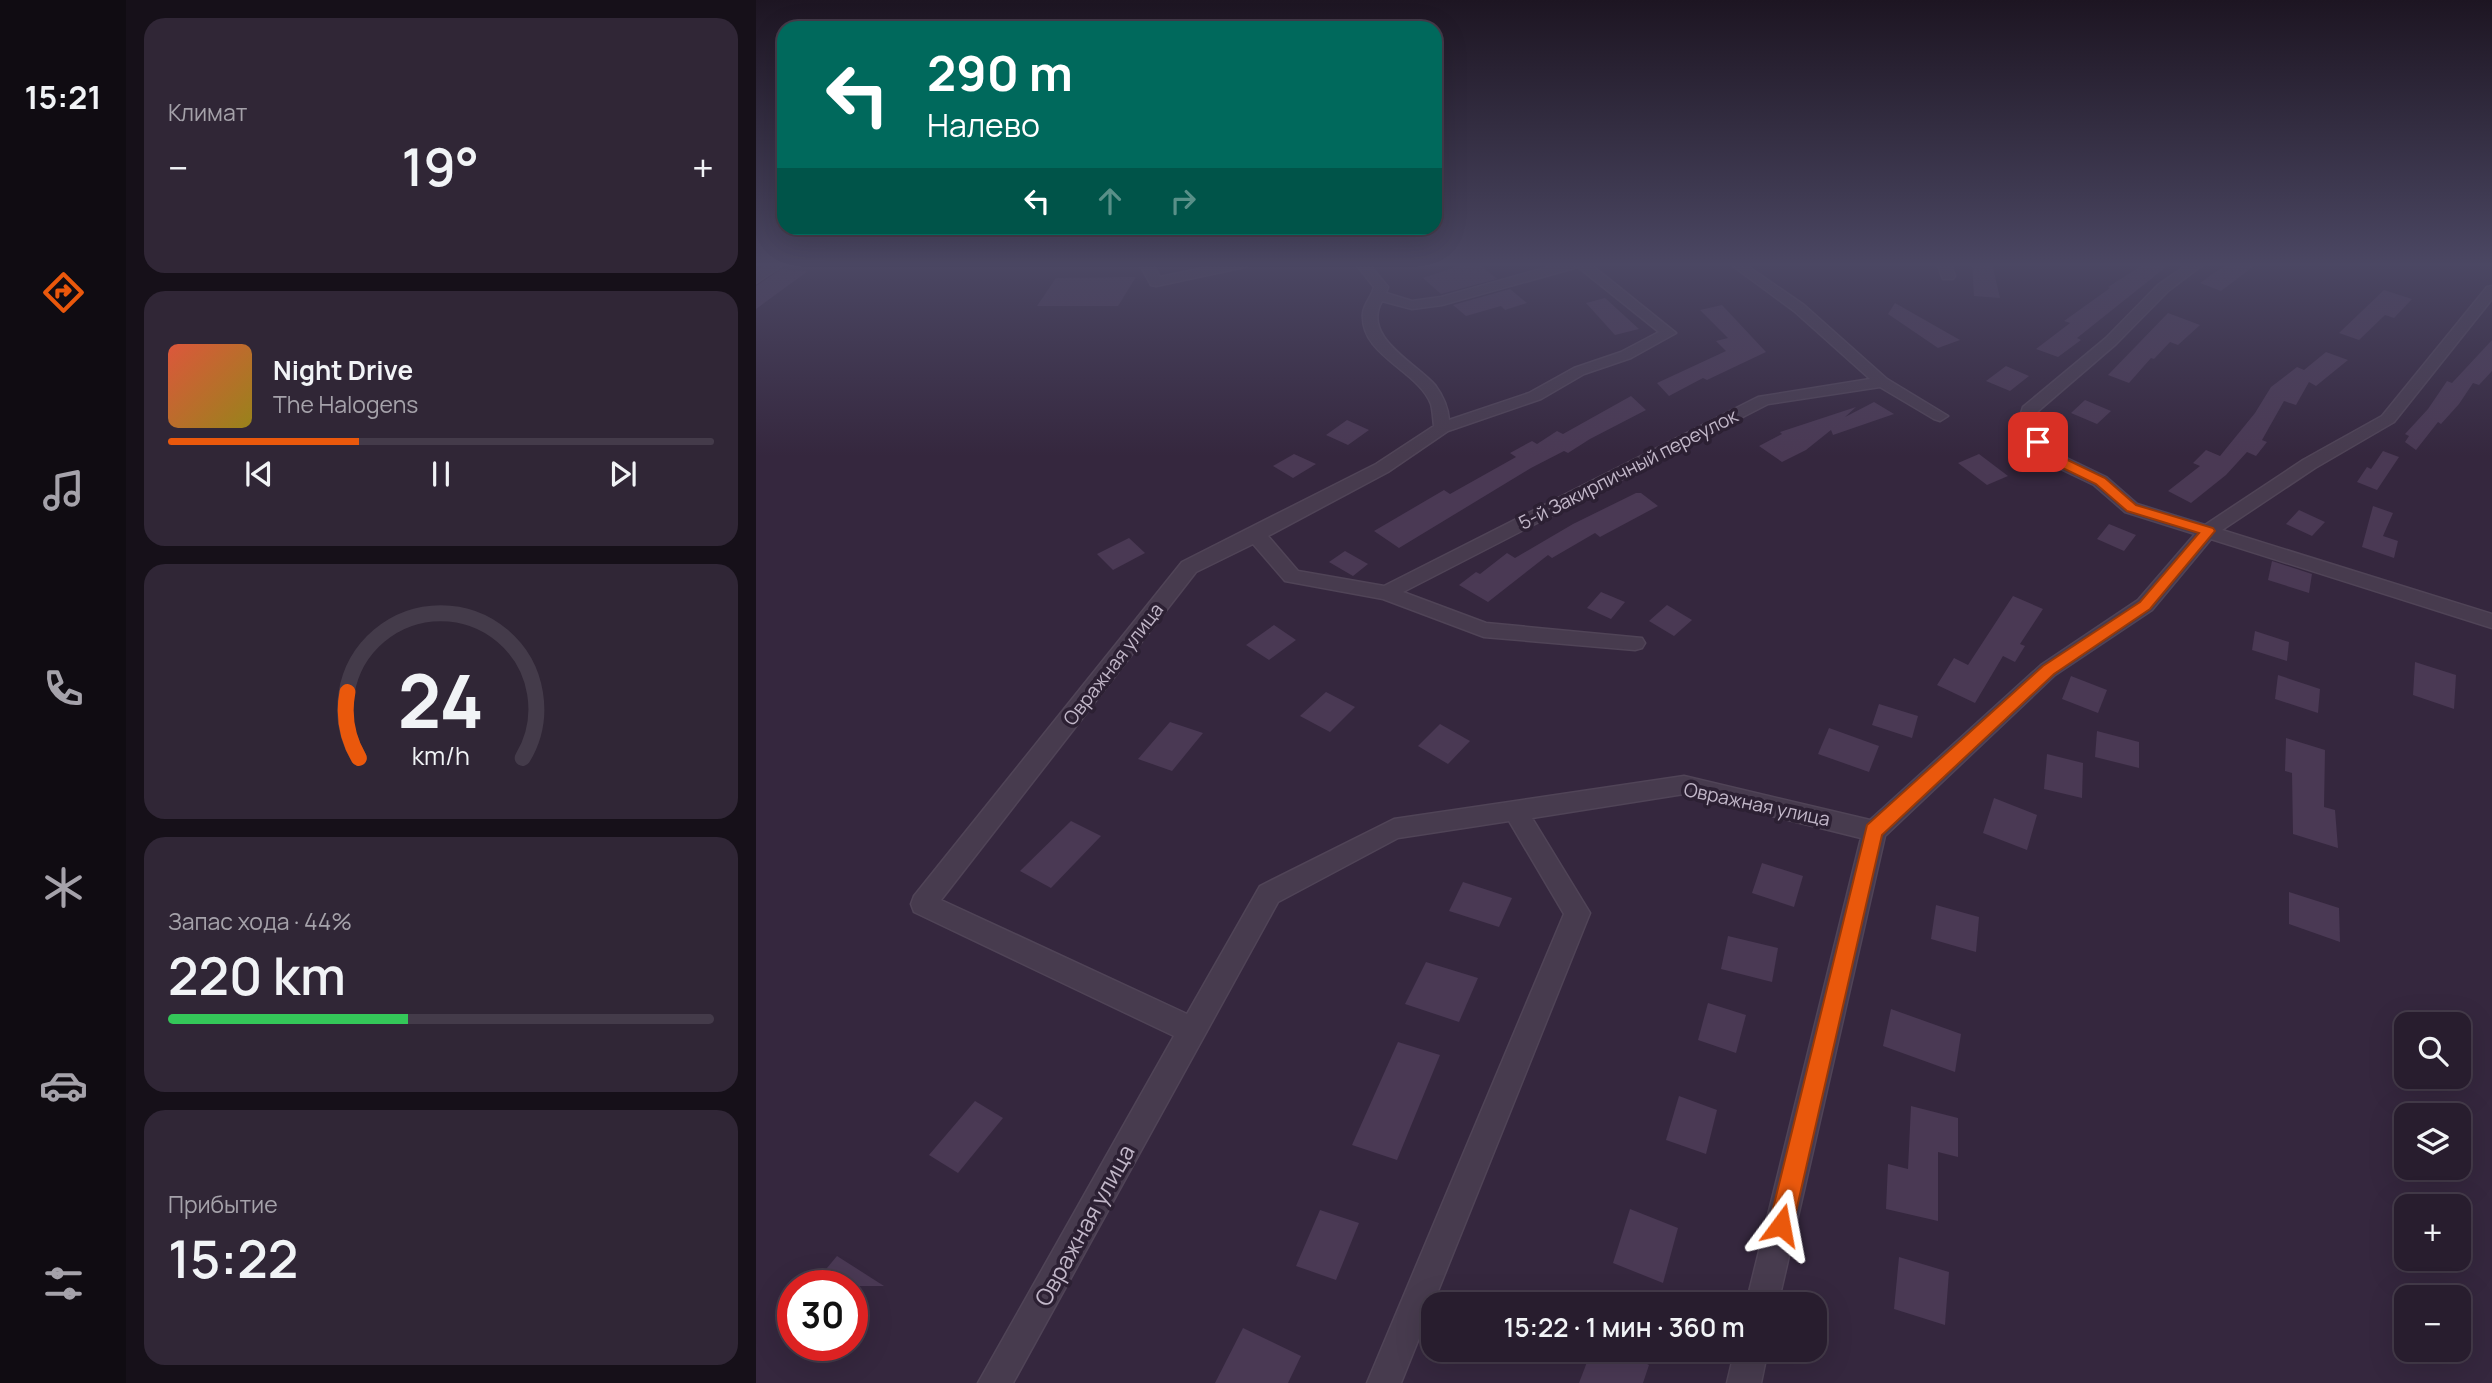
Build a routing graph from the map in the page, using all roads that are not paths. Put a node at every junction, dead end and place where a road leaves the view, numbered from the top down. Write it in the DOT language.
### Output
graph roads {
  1 [pos="1373,328"];
  2 [pos="1662,328"];
  3 [pos="1821,328"];
  4 [pos="2124,328"];
  5 [pos="2462,328"];
  6 [pos="1882,382"];
  7 [pos="1940,416"];
  8 [pos="1442,428"];
  9 [pos="2208,531"];
  10 [pos="1256,535"];
  11 [pos="1386,593"];
  12 [pos="2492,621"];
  13 [pos="1635,643"];
  14 [pos="1515,811"];
  15 [pos="1874,831"];
  16 [pos="1193,1031"];
  17 [pos="1765,1292"];
  18 [pos="1749,1362"];
  19 [pos="995,1383"];
  20 [pos="1384,1383"];
  21 [pos="1744,1383"];
  1 -- 8 [label="street"];
  2 -- 8 [label="street"];
  3 -- 6 [label="street"];
  4 -- 9 [label="street"];
  5 -- 9 [label="street"];
  6 -- 7 [label="street"];
  6 -- 11 [label="street, 5-й Закирпичный переулок"];
  8 -- 10 [label="street"];
  9 -- 12 [label="street"];
  9 -- 15 [label="street"];
  10 -- 11 [label="street"];
  10 -- 16 [label="street, Овражная улица"];
  11 -- 13 [label="street"];
  14 -- 15 [label="street, Овражная улица"];
  14 -- 16 [label="street, Овражная улица"];
  14 -- 20 [label="street"];
  15 -- 17 [label="street"];
  16 -- 19 [label="street, Овражная улица"];
  18 -- 21 [label="street"];
}
